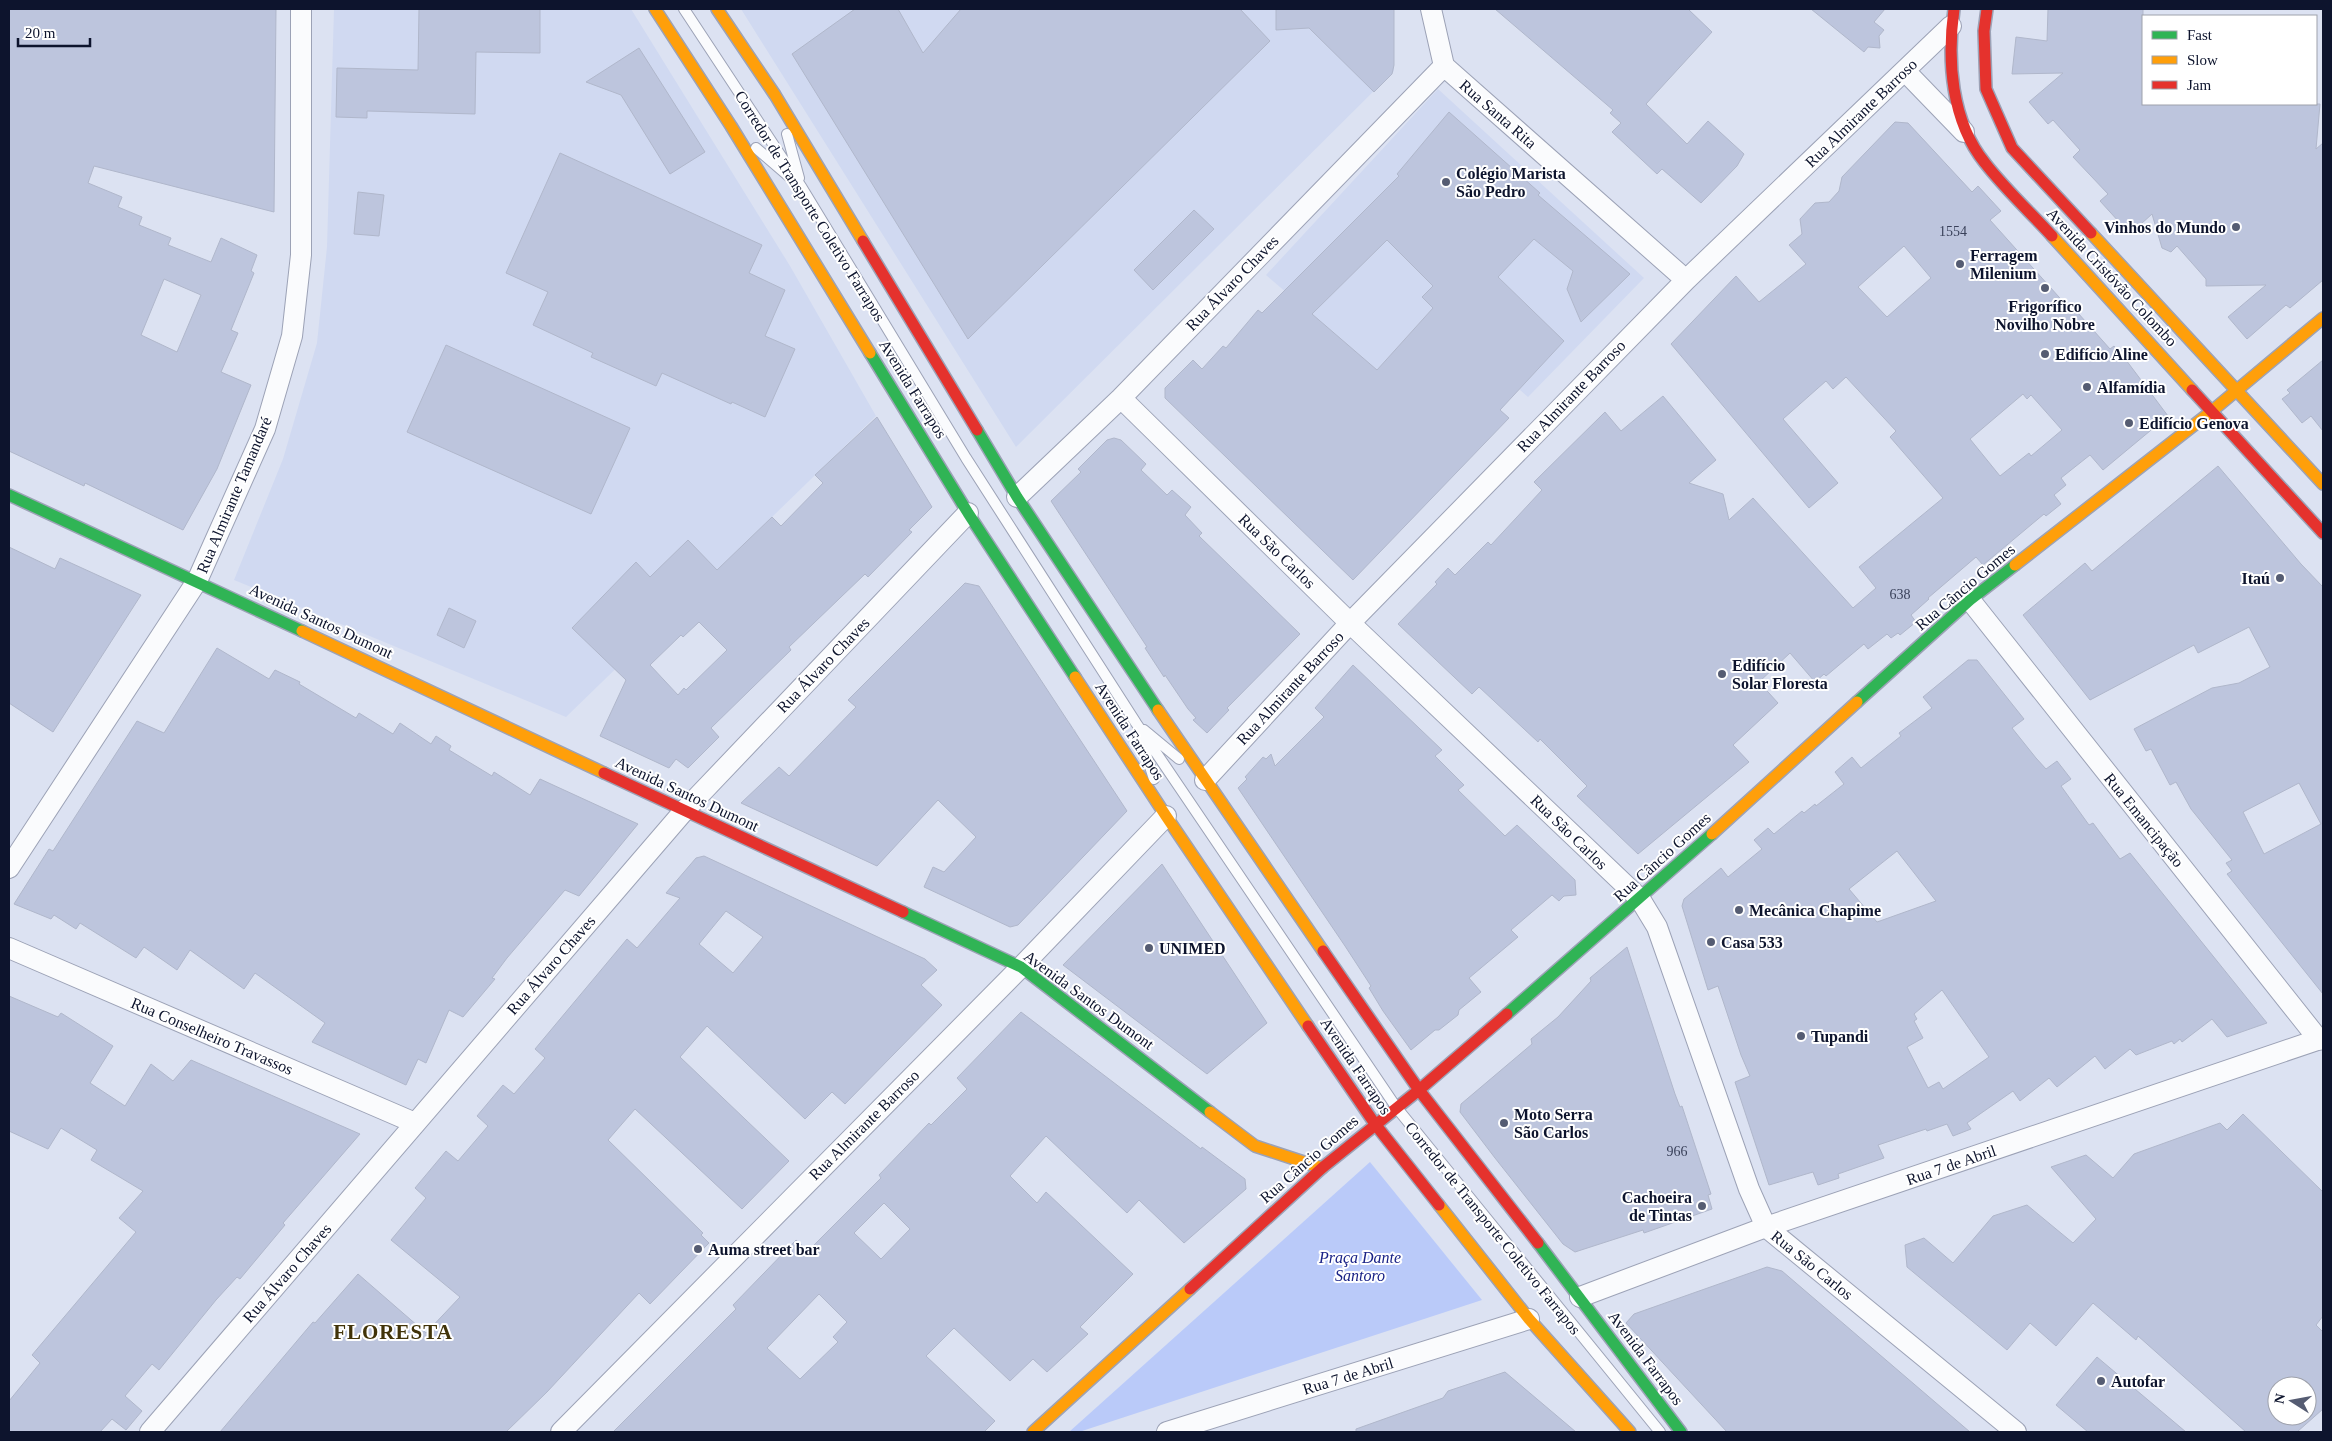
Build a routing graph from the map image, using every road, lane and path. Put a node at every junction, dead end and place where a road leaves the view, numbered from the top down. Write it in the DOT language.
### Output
graph roads {
  1 [pos="301,9"];
  2 [pos="655,9"];
  3 [pos="684,9"];
  4 [pos="717,9"];
  5 [pos="1431,9"];
  6 [pos="1987,9"];
  7 [pos="1952,17"];
  8 [pos="1444,66"];
  9 [pos="1904,71"];
  10 [pos="775,95"];
  11 [pos="731,126"];
  12 [pos="1969,138"];
  13 [pos="802,188"];
  14 [pos="1686,280"];
  15 [pos="2323,318"];
  16 [pos="2238,390"];
  17 [pos="1120,398"];
  18 [pos="2212,411"];
  19 [pos="2323,484"];
  20 [pos="9,496"];
  21 [pos="1017,497"];
  22 [pos="968,513"];
  23 [pos="2323,533"];
  24 [pos="197,581"];
  25 [pos="1970,600"];
  26 [pos="1350,623"];
  27 [pos="1136,723"];
  28 [pos="1205,780"];
  29 [pos="684,811"];
  30 [pos="1166,816"];
  31 [pos="9,868"];
  32 [pos="1640,899"];
  33 [pos="9,948"];
  34 [pos="1020,967"];
  35 [pos="2321,1039"];
  36 [pos="1419,1090"];
  37 [pos="1396,1107"];
  38 [pos="416,1124"];
  39 [pos="1375,1124"];
  40 [pos="1322,1168"];
  41 [pos="1766,1228"];
  42 [pos="1580,1297"];
  43 [pos="1528,1319"];
  44 [pos="1035,1431"];
  45 [pos="150,1432"];
  46 [pos="560,1432"];
  47 [pos="1168,1432"];
  48 [pos="1630,1432"];
  49 [pos="1660,1432"];
  50 [pos="1681,1432"];
  51 [pos="2016,1432"];
  1 -- 24 [label="street, Rua Almirante Tamandaré"];
  2 -- 11 [label="main road, Avenida Farrapos"];
  3 -- 13 [label="lane, Corredor de Transporte Coletivo Farrapos"];
  4 -- 10 [label="main road, Avenida Farrapos"];
  5 -- 8 [label="street"];
  6 -- 16 [label="main road, Avenida Cristóvão Colombo"];
  7 -- 9 [label="street, Rua Almirante Barroso"];
  7 -- 12 [label="main road, Avenida Cristóvão Colombo"];
  8 -- 14 [label="street, Rua Santa Rita"];
  8 -- 17 [label="street, Rua Álvaro Chaves"];
  9 -- 12 [label="street"];
  9 -- 14 [label="street, Rua Almirante Barroso"];
  10 -- 13 [label="lane"];
  10 -- 21 [label="main road, Avenida Farrapos"];
  11 -- 13 [label="lane"];
  11 -- 22 [label="main road, Avenida Farrapos"];
  12 -- 18 [label="main road, Avenida Cristóvão Colombo"];
  13 -- 27 [label="lane, Corredor de Transporte Coletivo Farrapos"];
  14 -- 26 [label="street, Rua Almirante Barroso"];
  15 -- 16 [label="main road, Rua Câncio Gomes"];
  16 -- 18 [label="main road, Rua Câncio Gomes"];
  16 -- 19 [label="main road, Avenida Cristóvão Colombo"];
  17 -- 21 [label="street, Rua Álvaro Chaves"];
  17 -- 26 [label="street, Rua São Carlos"];
  18 -- 23 [label="main road, Avenida Cristóvão Colombo"];
  18 -- 25 [label="main road, Rua Câncio Gomes"];
  20 -- 24 [label="main road, Avenida Santos Dumont"];
  21 -- 28 [label="main road, Avenida Farrapos"];
  22 -- 29 [label="street, Rua Álvaro Chaves"];
  22 -- 30 [label="main road, Avenida Farrapos"];
  24 -- 29 [label="main road, Avenida Santos Dumont"];
  24 -- 31 [label="street, Rua Almirante Tamandaré"];
  25 -- 32 [label="main road, Rua Câncio Gomes"];
  25 -- 35 [label="street, Rua Emancipação"];
  26 -- 28 [label="street, Rua Almirante Barroso"];
  26 -- 32 [label="street, Rua São Carlos"];
  27 -- 28 [label="lane"];
  27 -- 30 [label="lane"];
  27 -- 37 [label="lane, Corredor de Transporte Coletivo Farrapos"];
  28 -- 36 [label="main road, Avenida Farrapos"];
  29 -- 34 [label="main road, Avenida Santos Dumont"];
  29 -- 38 [label="street, Rua Álvaro Chaves"];
  30 -- 34 [label="street, Rua Almirante Barroso"];
  30 -- 39 [label="main road, Avenida Farrapos"];
  32 -- 36 [label="main road, Rua Câncio Gomes"];
  32 -- 41 [label="street, Rua São Carlos"];
  33 -- 38 [label="street, Rua Conselheiro Travassos"];
  34 -- 40 [label="main road, Avenida Santos Dumont"];
  34 -- 46 [label="street, Rua Almirante Barroso"];
  35 -- 41 [label="street, Rua 7 de Abril"];
  36 -- 37 [label="main road, Rua Câncio Gomes"];
  36 -- 42 [label="main road, Avenida Farrapos"];
  37 -- 39 [label="main road, Rua Câncio Gomes"];
  37 -- 49 [label="lane, Corredor de Transporte Coletivo Farrapos"];
  38 -- 45 [label="street, Rua Álvaro Chaves"];
  39 -- 40 [label="main road, Rua Câncio Gomes"];
  39 -- 43 [label="main road, Avenida Farrapos"];
  40 -- 44 [label="main road, Rua Câncio Gomes"];
  41 -- 42 [label="street, Rua 7 de Abril"];
  41 -- 51 [label="street, Rua São Carlos"];
  42 -- 50 [label="main road, Avenida Farrapos"];
  43 -- 47 [label="street, Rua 7 de Abril"];
  43 -- 48 [label="main road, Avenida Farrapos"];
}
